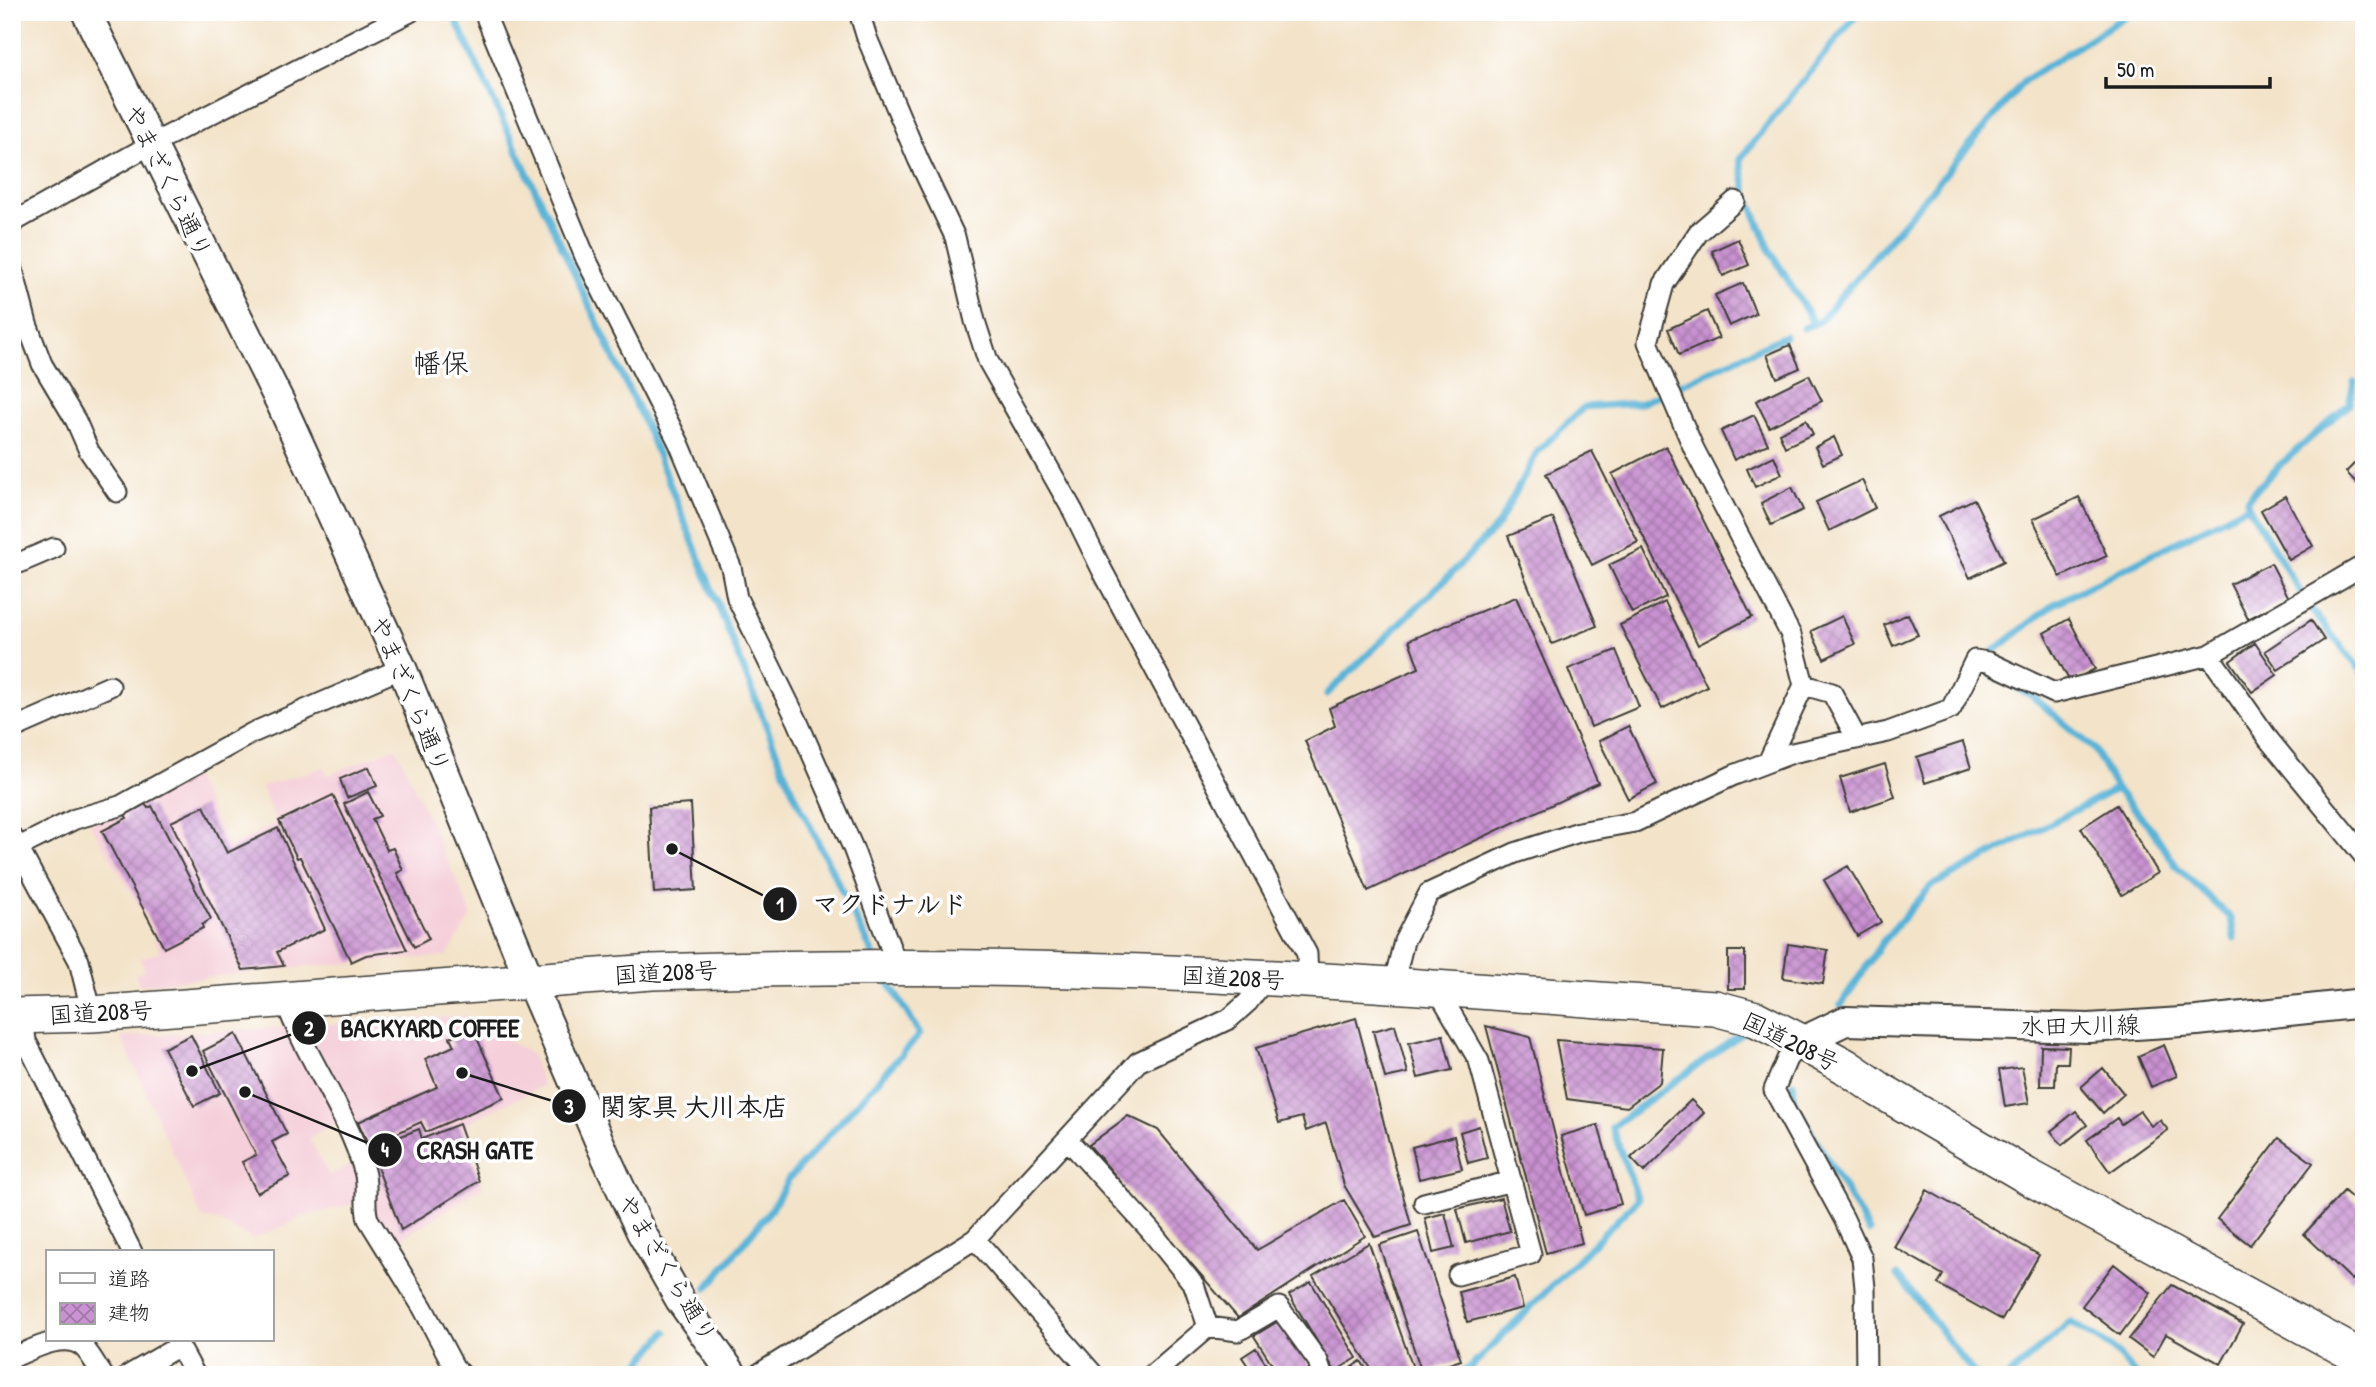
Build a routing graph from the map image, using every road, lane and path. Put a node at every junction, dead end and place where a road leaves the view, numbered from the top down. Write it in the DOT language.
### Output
graph roads {
  1 [pos="86,12"];
  2 [pos="410,12"];
  3 [pos="484,12"];
  4 [pos="859,12"];
  5 [pos="150,145"];
  6 [pos="1735,201"];
  7 [pos="12,225"];
  8 [pos="12,266"];
  9 [pos="20,328"];
  10 [pos="117,492"];
  11 [pos="54,548"];
  12 [pos="2364,565"];
  13 [pos="12,566"];
  14 [pos="2209,655"];
  15 [pos="402,668"];
  16 [pos="110,685"];
  17 [pos="1804,685"];
  18 [pos="12,729"];
  19 [pos="1857,739"];
  20 [pos="1768,762"];
  21 [pos="14,842"];
  22 [pos="2364,856"];
  23 [pos="882,968"];
  24 [pos="1265,979"];
  25 [pos="530,981"];
  26 [pos="1308,981"];
  27 [pos="1394,986"];
  28 [pos="1437,989"];
  29 [pos="285,1000"];
  30 [pos="2364,1003"];
  31 [pos="92,1014"];
  32 [pos="18,1016"];
  33 [pos="1801,1042"];
  34 [pos="1068,1140"];
  35 [pos="1512,1181"];
  36 [pos="1424,1203"];
  37 [pos="975,1239"];
  38 [pos="131,1250"];
  39 [pos="1458,1275"];
  40 [pos="1208,1327"];
  41 [pos="177,1343"];
  42 [pos="12,1358"];
  43 [pos="2364,1359"];
  44 [pos="103,1375"];
  45 [pos="129,1375"];
  46 [pos="195,1375"];
  47 [pos="462,1375"];
  48 [pos="733,1375"];
  49 [pos="757,1375"];
  50 [pos="1094,1375"];
  51 [pos="1152,1375"];
  52 [pos="1322,1375"];
  53 [pos="1866,1375"];
  1 -- 5 [label="street, やまざくら通り"];
  2 -- 5 [label="street"];
  3 -- 23 [label="street"];
  4 -- 26 [label="street"];
  5 -- 7 [label="street"];
  5 -- 15 [label="street, やまざくら通り"];
  6 -- 17 [label="street"];
  8 -- 9 [label="street"];
  9 -- 10 [label="street"];
  11 -- 13 [label="street"];
  12 -- 14 [label="street"];
  14 -- 19 [label="street"];
  14 -- 22 [label="street"];
  15 -- 21 [label="street"];
  15 -- 25 [label="street, やまざくら通り"];
  16 -- 18 [label="street"];
  17 -- 19 [label="street"];
  17 -- 20 [label="street"];
  19 -- 20 [label="street"];
  20 -- 27 [label="street"];
  21 -- 31 [label="street"];
  23 -- 24 [label="highway, 国道208号"];
  23 -- 25 [label="highway, 国道208号"];
  24 -- 26 [label="highway, 国道208号"];
  24 -- 34 [label="street"];
  25 -- 29 [label="highway, 国道208号"];
  25 -- 48 [label="street, やまざくら通り"];
  26 -- 27 [label="highway, 国道208号"];
  27 -- 28 [label="highway, 国道208号"];
  28 -- 33 [label="highway, 国道208号"];
  28 -- 35 [label="street"];
  29 -- 31 [label="highway, 国道208号"];
  29 -- 47 [label="street"];
  30 -- 33 [label="street, 水田大川線"];
  31 -- 32 [label="highway, 国道208号"];
  32 -- 38 [label="street"];
  33 -- 43 [label="highway, 国道208号"];
  33 -- 53 [label="street"];
  34 -- 37 [label="street"];
  34 -- 40 [label="street"];
  35 -- 36 [label="street"];
  35 -- 39 [label="street"];
  37 -- 49 [label="street"];
  37 -- 50 [label="street"];
  40 -- 51 [label="street"];
  40 -- 52 [label="street"];
  41 -- 45 [label="street"];
  41 -- 46 [label="street"];
  42 -- 44 [label="street"];
}
